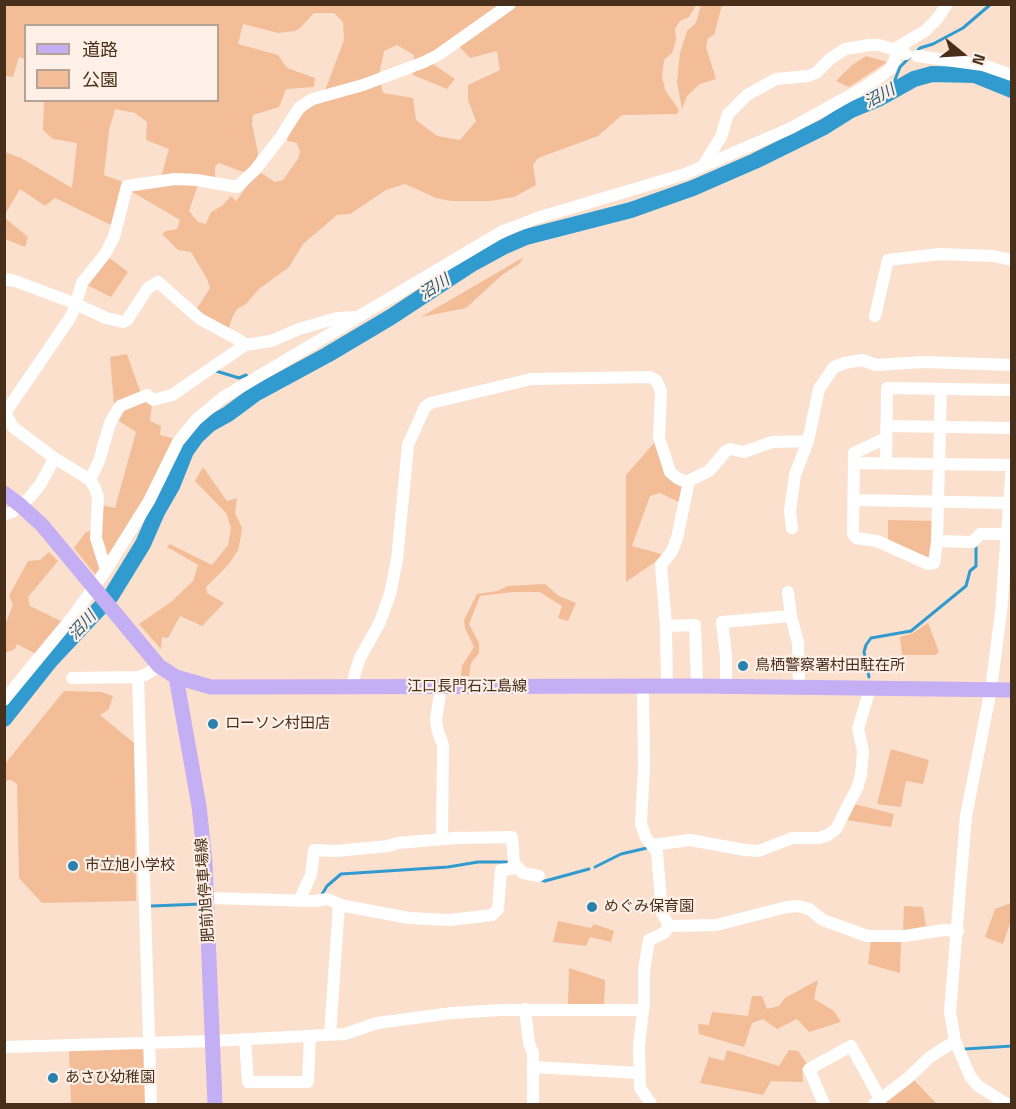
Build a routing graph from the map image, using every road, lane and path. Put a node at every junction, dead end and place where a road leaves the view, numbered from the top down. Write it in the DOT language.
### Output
graph roads {
  1 [pos="510,4"];
  2 [pos="947,4"];
  3 [pos="906,54"];
  4 [pos="1011,75"];
  5 [pos="702,167"];
  6 [pos="1011,260"];
  7 [pos="4,279"];
  8 [pos="74,303"];
  9 [pos="875,316"];
  10 [pos="358,317"];
  11 [pos="245,345"];
  12 [pos="1011,365"];
  13 [pos="941,389"];
  14 [pos="1011,390"];
  15 [pos="5,413"];
  16 [pos="940,426"];
  17 [pos="1011,428"];
  18 [pos="886,432"];
  19 [pos="808,441"];
  20 [pos="53,457"];
  21 [pos="854,463"];
  22 [pos="886,464"];
  23 [pos="939,464"];
  24 [pos="1011,465"];
  25 [pos="90,480"];
  26 [pos="686,482"];
  27 [pos="4,493"];
  28 [pos="853,500"];
  29 [pos="938,501"];
  30 [pos="1009,503"];
  31 [pos="20,505"];
  32 [pos="4,515"];
  33 [pos="792,528"];
  34 [pos="1006,534"];
  35 [pos="937,541"];
  36 [pos="106,570"];
  37 [pos="93,588"];
  38 [pos="788,592"];
  39 [pos="791,616"];
  40 [pos="666,626"];
  41 [pos="159,666"];
  42 [pos="138,677"];
  43 [pos="176,677"];
  44 [pos="72,678"];
  45 [pos="697,686"];
  46 [pos="441,687"];
  47 [pos="643,687"];
  48 [pos="667,687"];
  49 [pos="726,687"];
  50 [pos="352,688"];
  51 [pos="799,688"];
  52 [pos="870,688"];
  53 [pos="991,689"];
  54 [pos="1011,690"];
  55 [pos="4,700"];
  56 [pos="442,839"];
  57 [pos="652,845"];
  58 [pos="514,863"];
  59 [pos="538,876"];
  60 [pos="208,898"];
  61 [pos="299,901"];
  62 [pos="339,904"];
  63 [pos="669,926"];
  64 [pos="958,931"];
  65 [pos="525,1009"];
  66 [pos="642,1010"];
  67 [pos="330,1035"];
  68 [pos="310,1036"];
  69 [pos="246,1039"];
  70 [pos="213,1041"];
  71 [pos="956,1041"];
  72 [pos="149,1042"];
  73 [pos="4,1047"];
  74 [pos="533,1067"];
  75 [pos="640,1073"];
  76 [pos="988,1100"];
  77 [pos="877,1102"];
  78 [pos="151,1104"];
  79 [pos="215,1104"];
  80 [pos="533,1104"];
  81 [pos="651,1104"];
  82 [pos="824,1104"];
  83 [pos="1007,1104"];
  1 -- 8 [label="street"];
  2 -- 3 [label="street"];
  3 -- 4 [label="street"];
  3 -- 5 [label="street"];
  3 -- 5 [label="street"];
  5 -- 10 [label="street"];
  6 -- 9 [label="street"];
  7 -- 8 [label="street"];
  8 -- 11 [label="street"];
  8 -- 15 [label="street"];
  10 -- 11 [label="street"];
  10 -- 36 [label="street"];
  11 -- 25 [label="street"];
  12 -- 19 [label="street"];
  13 -- 14 [label="street"];
  13 -- 16 [label="street"];
  13 -- 18 [label="street"];
  15 -- 20 [label="street"];
  16 -- 17 [label="street"];
  16 -- 18 [label="street"];
  16 -- 23 [label="street"];
  18 -- 21 [label="street"];
  18 -- 22 [label="street"];
  19 -- 26 [label="street"];
  19 -- 33 [label="street"];
  20 -- 25 [label="street"];
  20 -- 31 [label="street"];
  21 -- 22 [label="street"];
  21 -- 28 [label="street"];
  22 -- 23 [label="street"];
  23 -- 24 [label="street"];
  23 -- 29 [label="street"];
  24 -- 30 [label="street"];
  25 -- 36 [label="street"];
  26 -- 40 [label="street"];
  26 -- 50 [label="street"];
  27 -- 31 [label="main road, 江口長門石江島線"];
  28 -- 29 [label="street"];
  28 -- 35 [label="street"];
  29 -- 30 [label="street"];
  29 -- 35 [label="street"];
  30 -- 34 [label="street"];
  31 -- 32 [label="street"];
  31 -- 37 [label="main road, 江口長門石江島線"];
  34 -- 35 [label="street"];
  34 -- 53 [label="street"];
  36 -- 37 [label="street"];
  37 -- 41 [label="main road, 江口長門石江島線"];
  37 -- 55 [label="street"];
  38 -- 39 [label="street"];
  39 -- 49 [label="street"];
  39 -- 51 [label="street"];
  40 -- 45 [label="street"];
  40 -- 48 [label="street"];
  41 -- 42 [label="street"];
  41 -- 43 [label="main road, 江口長門石江島線"];
  42 -- 44 [label="street"];
  42 -- 72 [label="street"];
  43 -- 50 [label="main road, 江口長門石江島線"];
  43 -- 60 [label="main road, 肥前旭停車場線"];
  45 -- 48 [label="main road, 江口長門石江島線"];
  45 -- 49 [label="main road, 江口長門石江島線"];
  46 -- 47 [label="main road, 江口長門石江島線"];
  46 -- 50 [label="main road, 江口長門石江島線"];
  46 -- 56 [label="street"];
  47 -- 48 [label="main road, 江口長門石江島線"];
  47 -- 57 [label="street"];
  49 -- 51 [label="main road, 江口長門石江島線"];
  51 -- 52 [label="main road, 江口長門石江島線"];
  52 -- 53 [label="main road, 江口長門石江島線"];
  52 -- 57 [label="street"];
  53 -- 54 [label="main road, 江口長門石江島線"];
  53 -- 64 [label="street"];
  56 -- 58 [label="street"];
  56 -- 61 [label="street"];
  57 -- 63 [label="street"];
  58 -- 59 [label="street"];
  58 -- 62 [label="street"];
  60 -- 61 [label="street"];
  60 -- 70 [label="main road, 肥前旭停車場線"];
  61 -- 62 [label="street"];
  62 -- 67 [label="street"];
  63 -- 64 [label="street"];
  63 -- 66 [label="street"];
  64 -- 71 [label="street"];
  65 -- 66 [label="street"];
  65 -- 67 [label="street"];
  65 -- 74 [label="street"];
  66 -- 75 [label="street"];
  67 -- 68 [label="street"];
  68 -- 69 [label="street"];
  68 -- 69 [label="street"];
  69 -- 70 [label="street"];
  70 -- 72 [label="street"];
  70 -- 79 [label="main road, 肥前旭停車場線"];
  71 -- 76 [label="street"];
  71 -- 77 [label="street"];
  72 -- 73 [label="street"];
  72 -- 78 [label="street"];
  74 -- 75 [label="street"];
  74 -- 80 [label="street"];
  75 -- 81 [label="street"];
  76 -- 83 [label="street"];
  77 -- 82 [label="street"];
}
